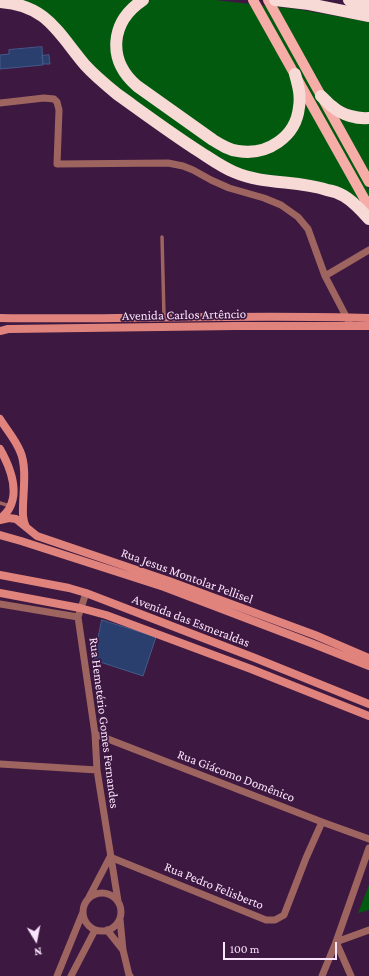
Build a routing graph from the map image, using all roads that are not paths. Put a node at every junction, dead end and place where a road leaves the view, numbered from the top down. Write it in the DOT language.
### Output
graph roads {
  1 [pos="143,0"];
  2 [pos="253,0"];
  3 [pos="268,0"];
  4 [pos="275,0"];
  5 [pos="279,0"];
  6 [pos="349,0"];
  7 [pos="0,2"];
  8 [pos="369,4"];
  9 [pos="369,16"];
  10 [pos="295,74"];
  11 [pos="321,96"];
  12 [pos="0,103"];
  13 [pos="369,118"];
  14 [pos="369,182"];
  15 [pos="369,207"];
  16 [pos="369,219"];
  17 [pos="162,237"];
  18 [pos="369,250"];
  19 [pos="325,276"];
  20 [pos="236,317"];
  21 [pos="347,317"];
  22 [pos="0,318"];
  23 [pos="164,318"];
  24 [pos="369,318"];
  25 [pos="236,326"];
  26 [pos="351,326"];
  27 [pos="369,326"];
  28 [pos="0,331"];
  29 [pos="0,418"];
  30 [pos="0,449"];
  31 [pos="0,503"];
  32 [pos="11,506"];
  33 [pos="0,520"];
  34 [pos="27,528"];
  35 [pos="0,535"];
  36 [pos="21,541"];
  37 [pos="0,575"];
  38 [pos="86,593"];
  39 [pos="0,594"];
  40 [pos="0,604"];
  41 [pos="80,608"];
  42 [pos="78,617"];
  43 [pos="314,635"];
  44 [pos="311,643"];
  45 [pos="255,658"];
  46 [pos="369,658"];
  47 [pos="369,666"];
  48 [pos="251,669"];
  49 [pos="369,704"];
  50 [pos="369,716"];
  51 [pos="95,734"];
  52 [pos="0,764"];
  53 [pos="97,770"];
  54 [pos="322,822"];
  55 [pos="369,840"];
  56 [pos="369,848"];
  57 [pos="110,857"];
  58 [pos="87,901"];
  59 [pos="118,902"];
  60 [pos="83,912"];
  61 [pos="120,919"];
  62 [pos="95,930"];
  63 [pos="107,930"];
  64 [pos="369,930"];
  65 [pos="336,942"];
  66 [pos="123,950"];
  67 [pos="57,976"];
  68 [pos="71,976"];
  69 [pos="130,976"];
  70 [pos="322,976"];
  71 [pos="350,976"];
  1 -- 10 [label="highway"];
  2 -- 10 [label="main road"];
  3 -- 11 [label="main road"];
  4 -- 5 [label="highway"];
  5 -- 9 [label="highway"];
  6 -- 8 [label="highway"];
  7 -- 16 [label="highway"];
  10 -- 15 [label="main road"];
  11 -- 13 [label="highway"];
  11 -- 14 [label="main road"];
  12 -- 19 [label="street"];
  17 -- 23 [label="lane"];
  18 -- 19 [label="street"];
  19 -- 21 [label="street"];
  20 -- 21 [label="main road, Avenida Carlos Artêncio"];
  20 -- 23 [label="main road, Avenida Carlos Artêncio"];
  20 -- 25 [label="main road"];
  21 -- 24 [label="main road, Avenida Carlos Artêncio"];
  21 -- 26 [label="street"];
  22 -- 23 [label="main road, Avenida Carlos Artêncio"];
  25 -- 26 [label="main road, Avenida Carlos Artêncio"];
  25 -- 28 [label="main road, Avenida Carlos Artêncio"];
  26 -- 27 [label="main road, Avenida Carlos Artêncio"];
  29 -- 34 [label="main road"];
  30 -- 32 [label="main road"];
  31 -- 32 [label="lane"];
  32 -- 33 [label="main road"];
  33 -- 34 [label="main road, Rua Jesus Montolar Pellisel"];
  34 -- 36 [label="main road"];
  34 -- 43 [label="main road, Rua Jesus Montolar Pellisel"];
  35 -- 36 [label="main road, Rua Jesus Montolar Pellisel"];
  36 -- 44 [label="main road, Rua Jesus Montolar Pellisel"];
  37 -- 38 [label="main road, Avenida das Esmeraldas"];
  38 -- 41 [label="street, Rua Hemetério Gomes Fernandes"];
  38 -- 45 [label="main road, Avenida das Esmeraldas"];
  39 -- 41 [label="main road, Avenida das Esmeraldas"];
  40 -- 42 [label="street"];
  41 -- 42 [label="street, Rua Hemetério Gomes Fernandes"];
  41 -- 48 [label="main road, Avenida das Esmeraldas"];
  42 -- 51 [label="street, Rua Hemetério Gomes Fernandes"];
  43 -- 44 [label="main road"];
  43 -- 46 [label="main road, Rua Jesus Montolar Pellisel"];
  44 -- 47 [label="main road, Rua Jesus Montolar Pellisel"];
  45 -- 48 [label="main road"];
  45 -- 49 [label="main road, Avenida das Esmeraldas"];
  48 -- 50 [label="main road, Avenida das Esmeraldas"];
  51 -- 53 [label="street, Rua Hemetério Gomes Fernandes"];
  51 -- 54 [label="street, Rua Giácomo Domênico"];
  52 -- 53 [label="street"];
  53 -- 57 [label="street, Rua Hemetério Gomes Fernandes"];
  54 -- 55 [label="street, Rua Giácomo Domênico"];
  54 -- 57 [label="street, Rua Pedro Felisberto"];
  56 -- 65 [label="street"];
  57 -- 58 [label="street"];
  57 -- 59 [label="street, Rua Hemetério Gomes Fernandes"];
  58 -- 59 [label="street"];
  58 -- 60 [label="street"];
  59 -- 61 [label="street, Rua Hemetério Gomes Fernandes"];
  60 -- 62 [label="street"];
  60 -- 67 [label="street"];
  61 -- 63 [label="street"];
  61 -- 66 [label="street, Rua Hemetério Gomes Fernandes"];
  62 -- 63 [label="street"];
  62 -- 68 [label="street"];
  63 -- 66 [label="street, Rua Hemetério Gomes Fernandes"];
  64 -- 65 [label="street"];
  65 -- 70 [label="street"];
  65 -- 71 [label="street"];
  66 -- 69 [label="street, Rua Hemetério Gomes Fernandes"];
}
